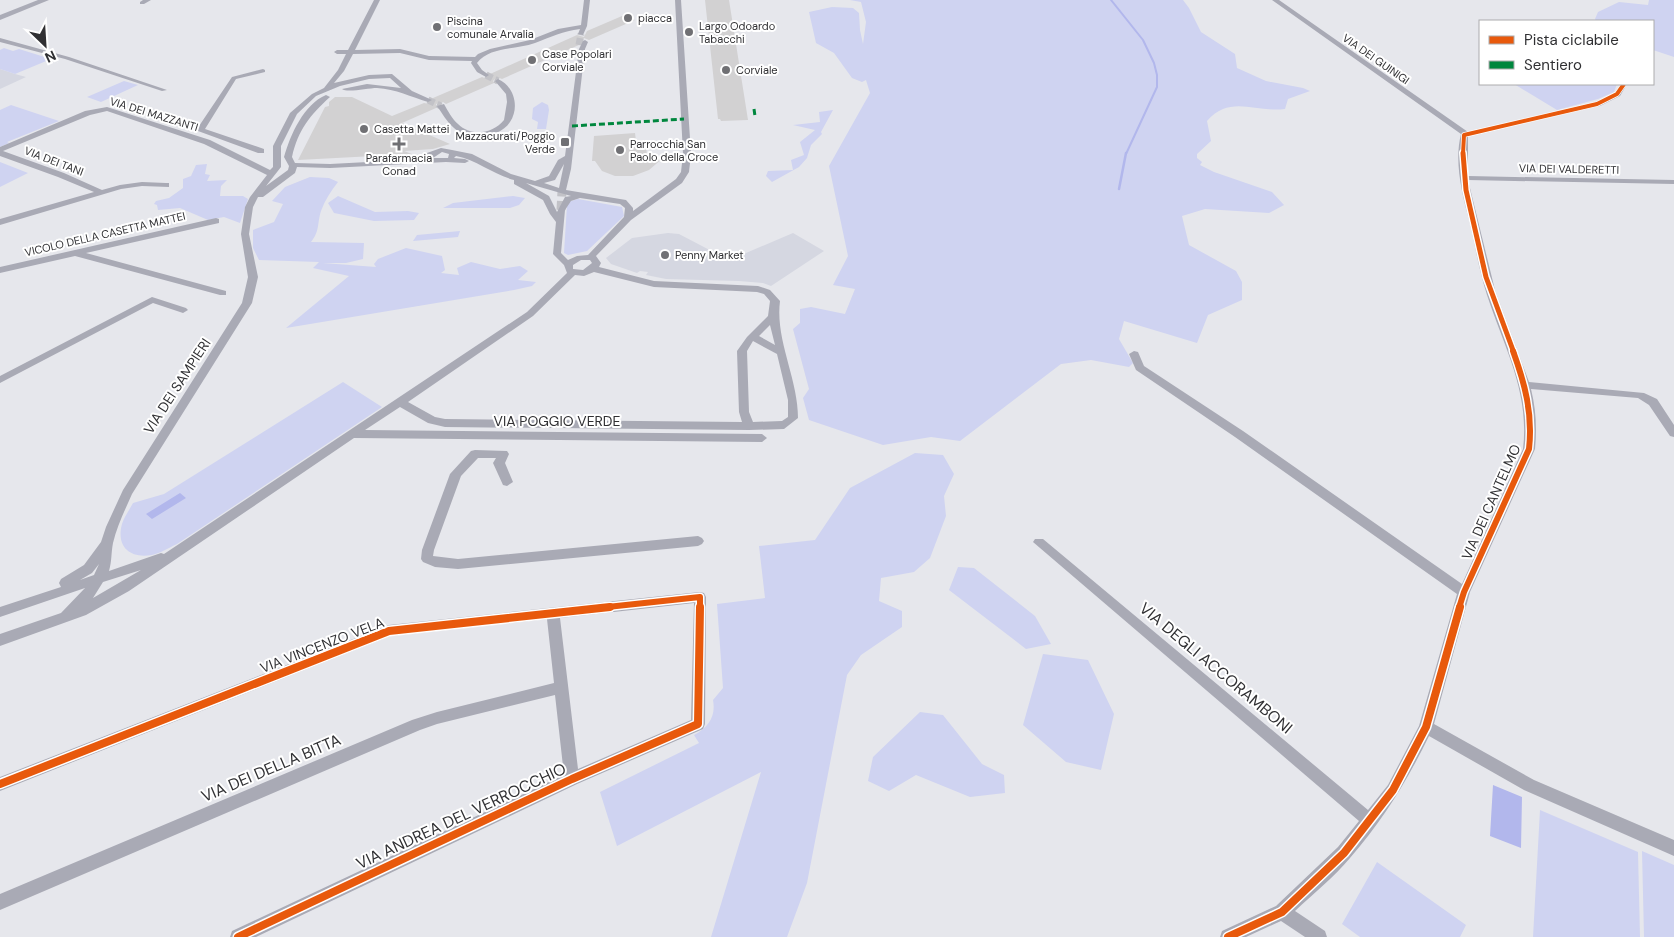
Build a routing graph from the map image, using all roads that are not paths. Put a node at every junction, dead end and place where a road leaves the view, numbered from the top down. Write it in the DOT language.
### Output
graph roads {
  1 [pos="45,0"];
  2 [pos="377,0"];
  3 [pos="587,0"];
  4 [pos="678,0"];
  5 [pos="1275,0"];
  6 [pos="0,18"];
  7 [pos="0,40"];
  8 [pos="582,45"];
  9 [pos="352,51"];
  10 [pos="337,52"];
  11 [pos="476,59"];
  12 [pos="342,70"];
  13 [pos="263,71"];
  14 [pos="381,75"];
  15 [pos="486,75"];
  16 [pos="365,77"];
  17 [pos="498,81"];
  18 [pos="1624,85"];
  19 [pos="367,86"];
  20 [pos="164,90"];
  21 [pos="324,90"];
  22 [pos="408,92"];
  23 [pos="428,100"];
  24 [pos="441,106"];
  25 [pos="1466,134"];
  26 [pos="276,148"];
  27 [pos="260,151"];
  28 [pos="0,152"];
  29 [pos="453,153"];
  30 [pos="568,157"];
  31 [pos="431,158"];
  32 [pos="278,159"];
  33 [pos="446,160"];
  34 [pos="480,163"];
  35 [pos="292,165"];
  36 [pos="330,166"];
  37 [pos="567,169"];
  38 [pos="272,174"];
  39 [pos="508,176"];
  40 [pos="1463,178"];
  41 [pos="284,179"];
  42 [pos="1674,182"];
  43 [pos="536,183"];
  44 [pos="166,185"];
  45 [pos="562,191"];
  46 [pos="100,192"];
  47 [pos="584,196"];
  48 [pos="249,207"];
  49 [pos="628,218"];
  50 [pos="216,221"];
  51 [pos="560,221"];
  52 [pos="0,222"];
  53 [pos="73,253"];
  54 [pos="591,257"];
  55 [pos="571,268"];
  56 [pos="594,269"];
  57 [pos="0,270"];
  58 [pos="223,293"];
  59 [pos="183,310"];
  60 [pos="774,317"];
  61 [pos="753,337"];
  62 [pos="781,352"];
  63 [pos="1134,354"];
  64 [pos="0,380"];
  65 [pos="1524,385"];
  66 [pos="400,402"];
  67 [pos="749,426"];
  68 [pos="1674,433"];
  69 [pos="352,434"];
  70 [pos="474,436"];
  71 [pos="762,438"];
  72 [pos="475,454"];
  73 [pos="507,482"];
  74 [pos="698,541"];
  75 [pos="1039,542"];
  76 [pos="107,544"];
  77 [pos="174,553"];
  78 [pos="100,577"];
  79 [pos="1464,592"];
  80 [pos="24,602"];
  81 [pos="0,612"];
  82 [pos="552,613"];
  83 [pos="65,617"];
  84 [pos="0,640"];
  85 [pos="562,687"];
  86 [pos="698,724"];
  87 [pos="1426,727"];
  88 [pos="572,779"];
  89 [pos="0,784"];
  90 [pos="1370,821"];
  91 [pos="1674,848"];
  92 [pos="0,902"];
  93 [pos="1282,912"];
  94 [pos="238,937"];
  95 [pos="1228,937"];
  96 [pos="1319,937"];
  1 -- 6 [label="main road"];
  2 -- 9 [label="street"];
  3 -- 11 [label="street"];
  4 -- 49 [label="street"];
  5 -- 25 [label="street, VIA DEI GUINIGI"];
  7 -- 20 [label="street"];
  8 -- 30 [label="street"];
  9 -- 10 [label="street"];
  9 -- 11 [label="street"];
  9 -- 12 [label="street"];
  11 -- 15 [label="street"];
  12 -- 16 [label="street"];
  12 -- 21 [label="street"];
  13 -- 27 [label="street"];
  14 -- 16 [label="street"];
  14 -- 19 [label="street"];
  14 -- 22 [label="street"];
  16 -- 21 [label="street"];
  17 -- 24 [label="street"];
  18 -- 25 [label="street"];
  19 -- 22 [label="street"];
  19 -- 35 [label="street"];
  21 -- 26 [label="street"];
  22 -- 23 [label="street"];
  25 -- 40 [label="street, VIA DEI CANTELMO"];
  26 -- 27 [label="street"];
  26 -- 32 [label="street"];
  27 -- 32 [label="street"];
  28 -- 38 [label="street, VIA DEI MAZZANTI"];
  28 -- 46 [label="street, VIA DEI TANI"];
  29 -- 31 [label="street"];
  29 -- 33 [label="street"];
  29 -- 34 [label="street"];
  30 -- 37 [label="street"];
  30 -- 43 [label="street"];
  31 -- 33 [label="street"];
  31 -- 36 [label="street"];
  32 -- 38 [label="street, VIA DEI SAMPIERI"];
  33 -- 34 [label="street"];
  34 -- 39 [label="street"];
  35 -- 36 [label="street"];
  35 -- 41 [label="street"];
  36 -- 41 [label="street"];
  37 -- 45 [label="street"];
  37 -- 47 [label="street"];
  38 -- 41 [label="street, VIA DEI MAZZANTI"];
  38 -- 48 [label="street, VIA DEI SAMPIERI"];
  39 -- 43 [label="street"];
  39 -- 51 [label="street"];
  40 -- 42 [label="street, VIA DEI VALDERETTI"];
  40 -- 65 [label="street, VIA DEI CANTELMO"];
  41 -- 48 [label="street"];
  43 -- 45 [label="street"];
  44 -- 46 [label="street"];
  45 -- 47 [label="street"];
  46 -- 52 [label="street"];
  47 -- 49 [label="street"];
  47 -- 51 [label="street"];
  48 -- 76 [label="street, VIA DEI SAMPIERI"];
  49 -- 54 [label="street"];
  50 -- 53 [label="street, VICOLO DELLA CASETTA MATTEI"];
  51 -- 55 [label="street"];
  53 -- 57 [label="street, VICOLO DELLA CASETTA MATTEI"];
  53 -- 58 [label="street"];
  54 -- 55 [label="street"];
  54 -- 56 [label="street"];
  55 -- 56 [label="street"];
  55 -- 66 [label="street"];
  56 -- 60 [label="street"];
  59 -- 64 [label="street"];
  60 -- 61 [label="street"];
  60 -- 62 [label="street"];
  61 -- 62 [label="street"];
  61 -- 67 [label="street"];
  62 -- 67 [label="street"];
  63 -- 79 [label="street"];
  65 -- 68 [label="street"];
  65 -- 79 [label="street, VIA DEI CANTELMO"];
  66 -- 67 [label="street"];
  66 -- 69 [label="street"];
  69 -- 70 [label="street, VIA POGGIO VERDE"];
  69 -- 77 [label="street"];
  70 -- 71 [label="street, VIA POGGIO VERDE"];
  70 -- 72 [label="street"];
  72 -- 73 [label="street"];
  72 -- 74 [label="street"];
  75 -- 90 [label="street, VIA DEGLI ACCORAMBONI"];
  76 -- 78 [label="street, VIA DEI SAMPIERI"];
  76 -- 80 [label="street"];
  77 -- 78 [label="street"];
  77 -- 83 [label="street"];
  78 -- 80 [label="street"];
  78 -- 83 [label="street"];
  79 -- 87 [label="street, VIA DEI CANTELMO"];
  80 -- 81 [label="street"];
  82 -- 85 [label="street"];
  82 -- 86 [label="street, VIA VINCENZO VELA"];
  82 -- 89 [label="street, VIA VINCENZO VELA"];
  83 -- 84 [label="street"];
  85 -- 88 [label="street"];
  85 -- 92 [label="street, VIA DEI DELLA BITTA"];
  86 -- 88 [label="street, VIA ANDREA DEL VERROCCHIO"];
  87 -- 90 [label="street, VIA DEI CANTELMO"];
  87 -- 91 [label="street"];
  88 -- 94 [label="street, VIA ANDREA DEL VERROCCHIO"];
  90 -- 93 [label="street, VIA DEI CANTELMO"];
  93 -- 95 [label="street, VIA DEI CANTELMO"];
  93 -- 96 [label="street"];
}
